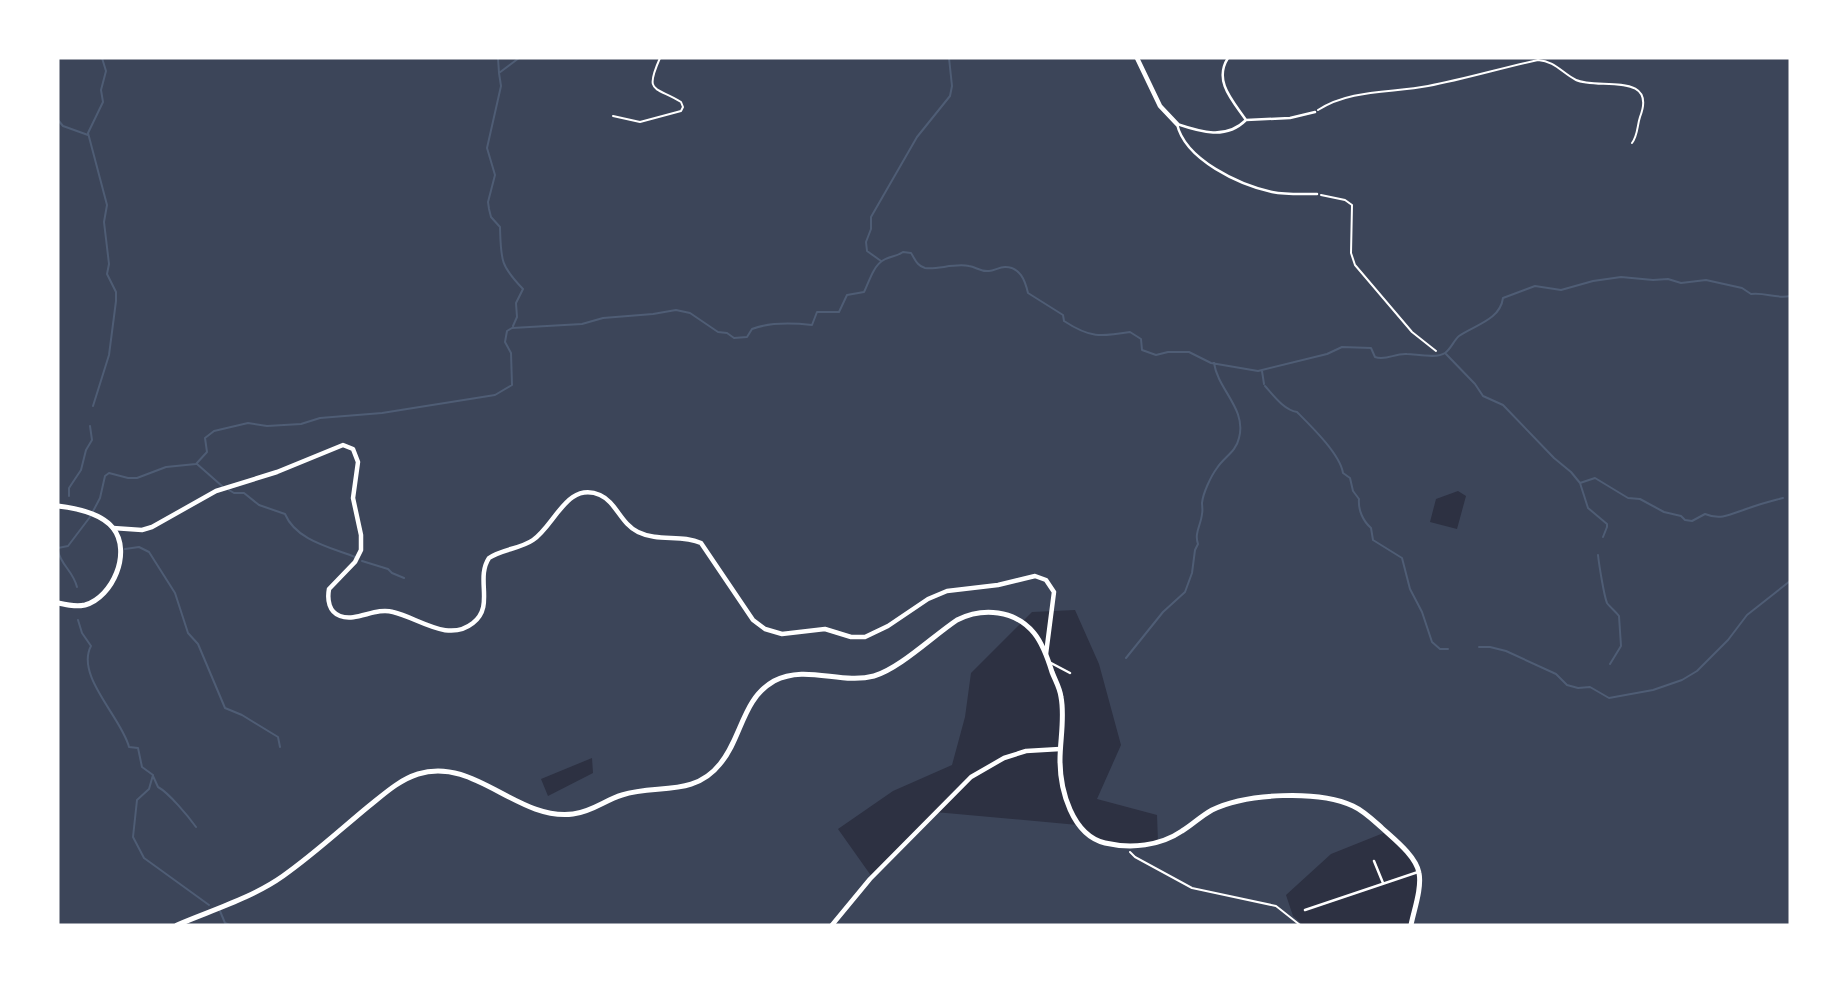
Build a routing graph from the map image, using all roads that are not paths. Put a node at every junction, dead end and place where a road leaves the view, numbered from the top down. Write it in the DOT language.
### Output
graph roads {
  1 [pos="1137,58"];
  2 [pos="1228,58"];
  3 [pos="1315,112"];
  4 [pos="1246,120"];
  5 [pos="1177,124"];
  6 [pos="1317,194"];
  7 [pos="58,506"];
  8 [pos="113,528"];
  9 [pos="58,603"];
  10 [pos="1047,658"];
  11 [pos="1070,673"];
  12 [pos="1060,749"];
  13 [pos="1374,861"];
  14 [pos="1419,872"];
  15 [pos="1383,883"];
  16 [pos="1305,910"];
  17 [pos="177,925"];
  18 [pos="832,925"];
  19 [pos="1411,925"];
  1 -- 5 [label="street"];
  2 -- 4 [label="lane"];
  3 -- 4 [label="lane"];
  4 -- 5 [label="lane"];
  5 -- 6 [label="lane"];
  7 -- 8 [label="street"];
  8 -- 9 [label="street"];
  8 -- 10 [label="street"];
  10 -- 11 [label="lane"];
  10 -- 12 [label="street"];
  10 -- 17 [label="street"];
  12 -- 14 [label="street"];
  12 -- 18 [label="street"];
  13 -- 15 [label="lane"];
  14 -- 15 [label="lane"];
  14 -- 19 [label="street"];
  15 -- 16 [label="lane"];
}
